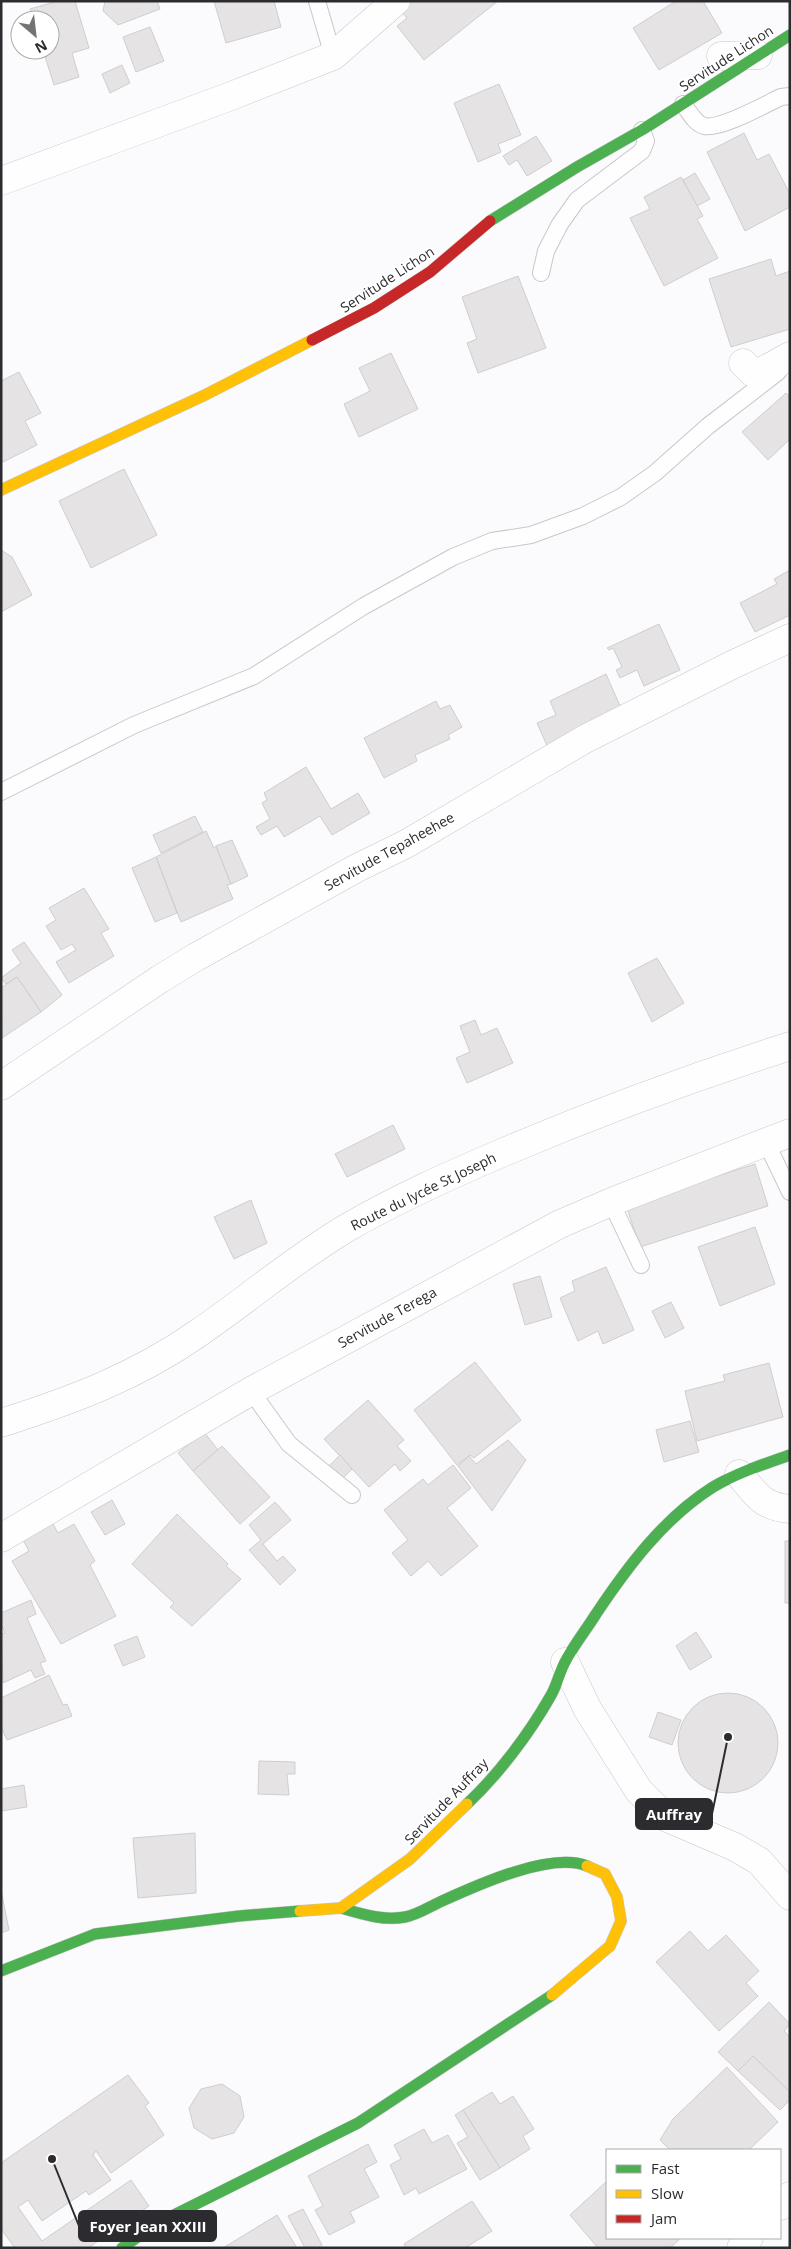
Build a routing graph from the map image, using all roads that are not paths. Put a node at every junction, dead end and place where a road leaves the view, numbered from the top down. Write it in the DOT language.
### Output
graph roads {
  1 [pos="318,1"];
  2 [pos="396,1"];
  3 [pos="790,35"];
  4 [pos="758,55"];
  5 [pos="333,56"];
  6 [pos="721,56"];
  7 [pos="790,96"];
  8 [pos="682,104"];
  9 [pos="642,130"];
  10 [pos="1,181"];
  11 [pos="541,274"];
  12 [pos="790,356"];
  13 [pos="743,362"];
  14 [pos="790,364"];
  15 [pos="1,490"];
  16 [pos="790,638"];
  17 [pos="1,792"];
  18 [pos="790,1046"];
  19 [pos="1,1086"];
  20 [pos="778,1137"];
  21 [pos="790,1192"];
  22 [pos="611,1202"];
  23 [pos="641,1265"];
  24 [pos="251,1391"];
  25 [pos="1,1423"];
  26 [pos="790,1456"];
  27 [pos="739,1474"];
  28 [pos="352,1495"];
  29 [pos="790,1509"];
  30 [pos="1,1538"];
  31 [pos="565,1662"];
  32 [pos="790,1896"];
  33 [pos="341,1908"];
  34 [pos="1,1971"];
  35 [pos="790,2196"];
  36 [pos="781,2205"];
  37 [pos="122,2248"];
  1 -- 5 [label="lane"];
  2 -- 5 [label="street"];
  3 -- 4 [label="street, Servitude Lichon"];
  4 -- 6 [label="street"];
  4 -- 8 [label="street, Servitude Lichon"];
  5 -- 10 [label="street"];
  7 -- 8 [label="lane"];
  8 -- 9 [label="street, Servitude Lichon"];
  9 -- 11 [label="lane"];
  9 -- 15 [label="street, Servitude Lichon"];
  12 -- 13 [label="street"];
  14 -- 17 [label="lane"];
  16 -- 19 [label="street, Servitude Tepaheehee"];
  18 -- 25 [label="street, Route du lycée St Joseph"];
  20 -- 21 [label="lane"];
  20 -- 22 [label="street, Servitude Terega"];
  22 -- 23 [label="lane"];
  22 -- 24 [label="street, Servitude Terega"];
  24 -- 28 [label="lane"];
  24 -- 30 [label="street, Servitude Terega"];
  26 -- 27 [label="street, Servitude Auffray"];
  27 -- 29 [label="street"];
  27 -- 31 [label="street, Servitude Auffray"];
  31 -- 32 [label="street"];
  31 -- 33 [label="street, Servitude Auffray"];
  33 -- 34 [label="street"];
  33 -- 37 [label="street"];
  35 -- 36 [label="street"];
}
